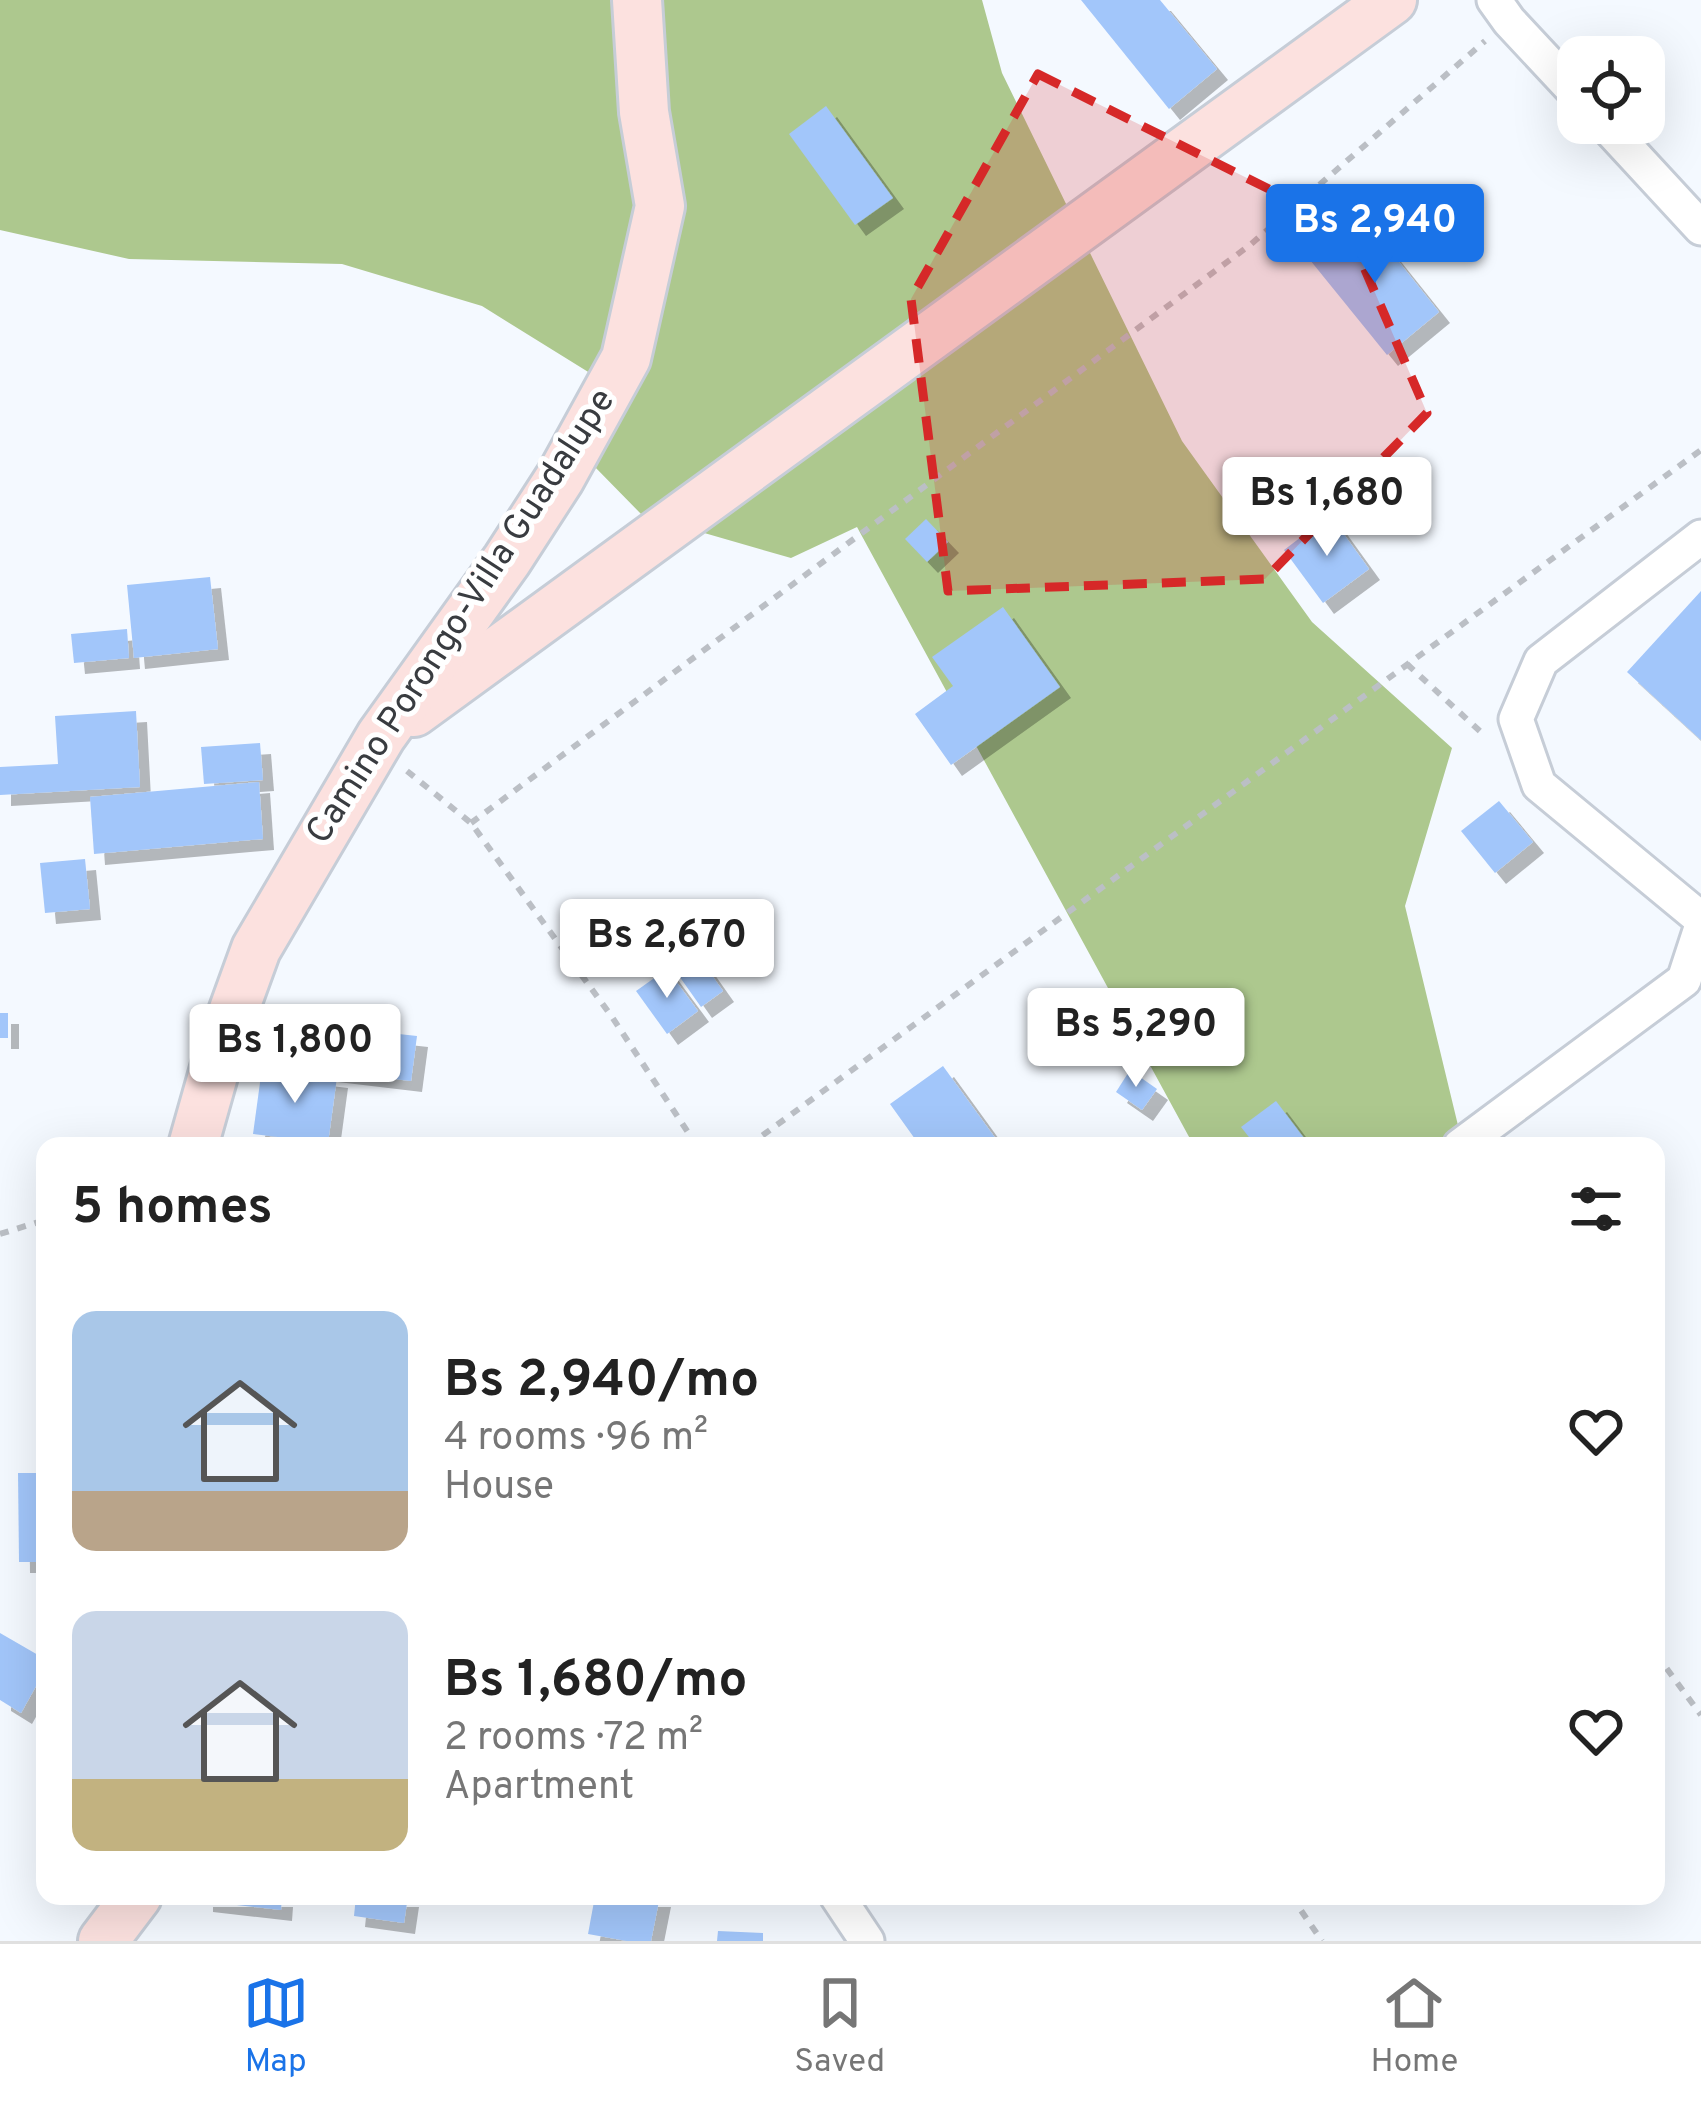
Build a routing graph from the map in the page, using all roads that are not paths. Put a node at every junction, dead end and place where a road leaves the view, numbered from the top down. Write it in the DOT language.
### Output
graph roads {
  1 [pos="638,0"];
  2 [pos="1392,0"];
  3 [pos="1479,0"];
  4 [pos="1501,10"];
  5 [pos="1557,72"];
  6 [pos="1623,144"];
  7 [pos="1701,228"];
  8 [pos="1701,537"];
  9 [pos="381,736"];
  10 [pos="1701,924"];
  11 [pos="196,1137"];
  12 [pos="1472,1137"];
  13 [pos="129,1905"];
  14 [pos="844,1905"];
  15 [pos="103,1941"];
  16 [pos="867,1941"];
  1 -- 9 [label="street, Camino Porongo-Villa Guadalupe"];
  2 -- 9 [label="street"];
  3 -- 4 [label="street"];
  4 -- 5 [label="street"];
  6 -- 7 [label="street"];
  8 -- 10 [label="street"];
  9 -- 11 [label="street, Camino Porongo-Villa Guadalupe"];
  10 -- 12 [label="street"];
  13 -- 15 [label="street"];
  14 -- 16 [label="street"];
}
